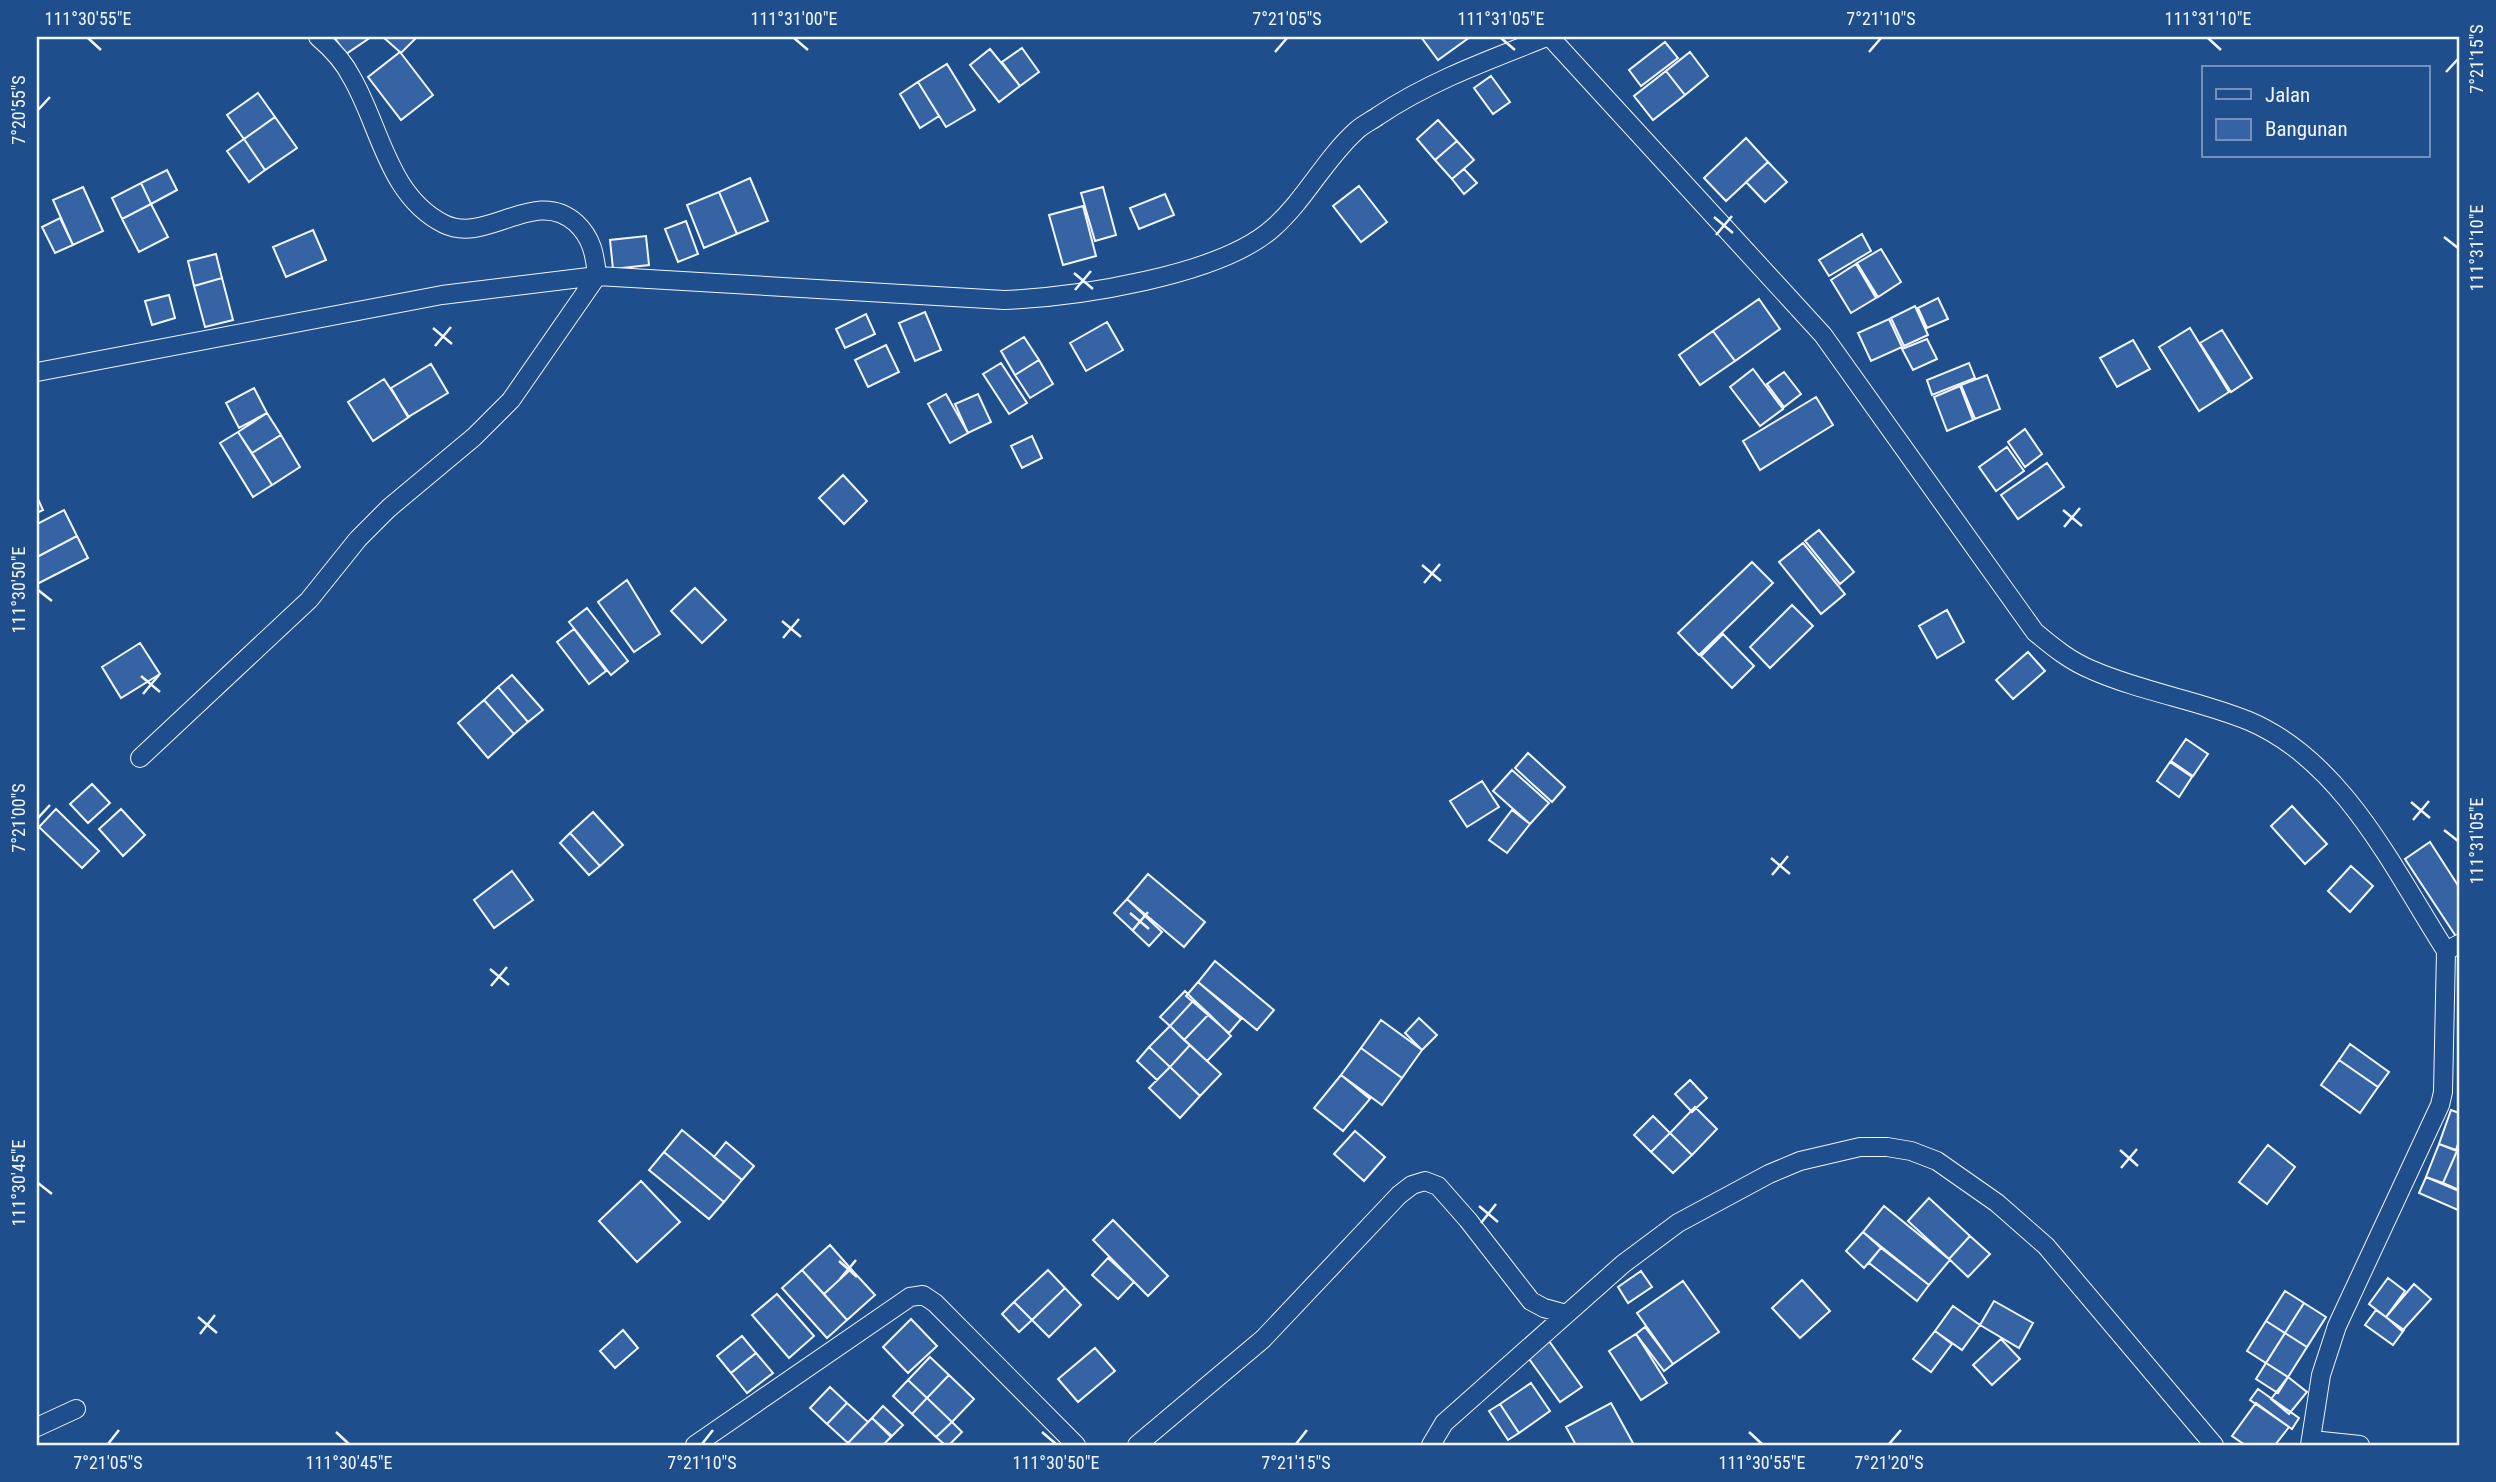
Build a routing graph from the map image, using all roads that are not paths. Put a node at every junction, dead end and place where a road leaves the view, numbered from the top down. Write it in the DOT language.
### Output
graph roads {
  1 [pos="318,37"];
  2 [pos="1548,37"];
  3 [pos="597,276"];
  4 [pos="37,372"];
  5 [pos="141,758"];
  6 [pos="2453,947"];
  7 [pos="1566,1314"];
  8 [pos="76,1409"];
  9 [pos="37,1427"];
  10 [pos="2311,1442"];
  11 [pos="695,1445"];
  12 [pos="1076,1445"];
  13 [pos="1137,1445"];
  14 [pos="1431,1445"];
  15 [pos="2214,1445"];
  16 [pos="2360,1445"];
  1 -- 3 [label="street"];
  2 -- 3 [label="street"];
  2 -- 6 [label="street"];
  3 -- 4 [label="street"];
  3 -- 5 [label="street"];
  6 -- 10 [label="street"];
  7 -- 13 [label="street"];
  7 -- 14 [label="street"];
  7 -- 15 [label="street"];
  8 -- 9 [label="street"];
  10 -- 16 [label="street"];
  11 -- 12 [label="street"];
}
